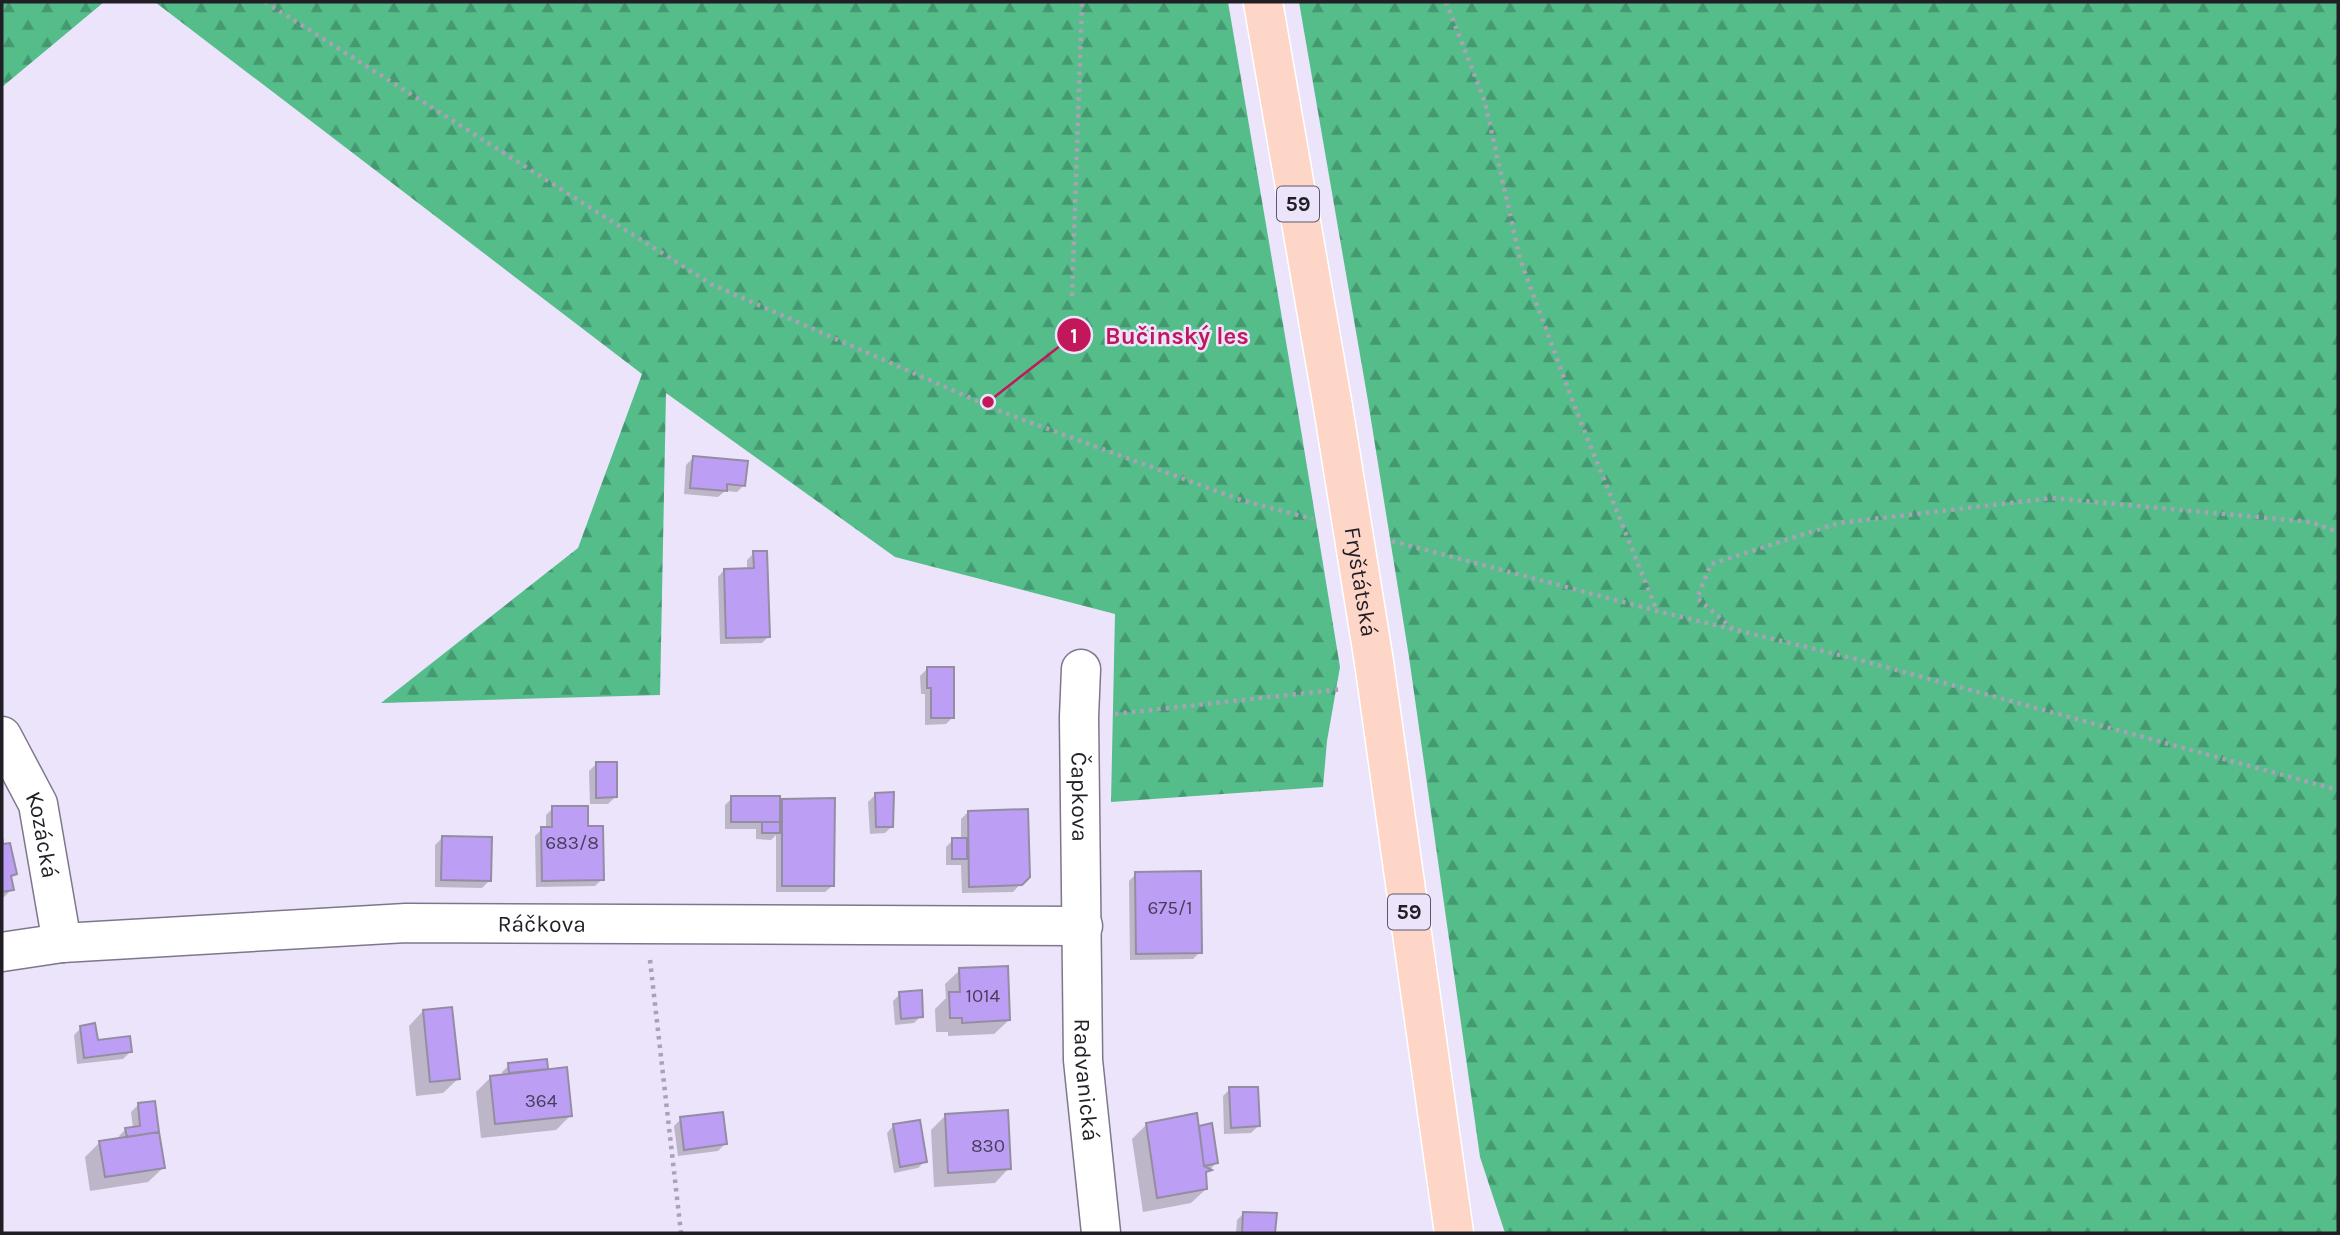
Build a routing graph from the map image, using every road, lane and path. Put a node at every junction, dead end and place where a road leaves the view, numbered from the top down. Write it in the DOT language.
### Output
graph roads {
  1 [pos="265,2"];
  2 [pos="1082,2"];
  3 [pos="1263,2"];
  4 [pos="1446,2"];
  5 [pos="1072,296"];
  6 [pos="1321,522"];
  7 [pos="2338,532"];
  8 [pos="1388,540"];
  9 [pos="1657,611"];
  10 [pos="1734,630"];
  11 [pos="1081,669"];
  12 [pos="1376,674"];
  13 [pos="1079,717"];
  14 [pos="2,736"];
  15 [pos="2338,790"];
  16 [pos="646,925"];
  17 [pos="1083,926"];
  18 [pos="62,943"];
  19 [pos="2,951"];
  20 [pos="681,1233"];
  21 [pos="1101,1233"];
  22 [pos="1454,1233"];
  1 -- 6 [label="path"];
  2 -- 5 [label="path"];
  3 -- 12 [label="main road, Fryštátská / 59, bridge"];
  4 -- 9 [label="path"];
  7 -- 10 [label="path"];
  8 -- 9 [label="path"];
  9 -- 10 [label="path"];
  10 -- 15 [label="path"];
  11 -- 13 [label="street, Čapkova"];
  12 -- 13 [label="path"];
  12 -- 22 [label="main road, Fryštátská / 59"];
  13 -- 17 [label="street, Čapkova"];
  14 -- 18 [label="street, Kozácká"];
  16 -- 17 [label="street, Ráčkova"];
  16 -- 18 [label="street, Ráčkova"];
  16 -- 20 [label="path"];
  17 -- 21 [label="street, Radvanická"];
  18 -- 19 [label="street, Ráčkova"];
}
